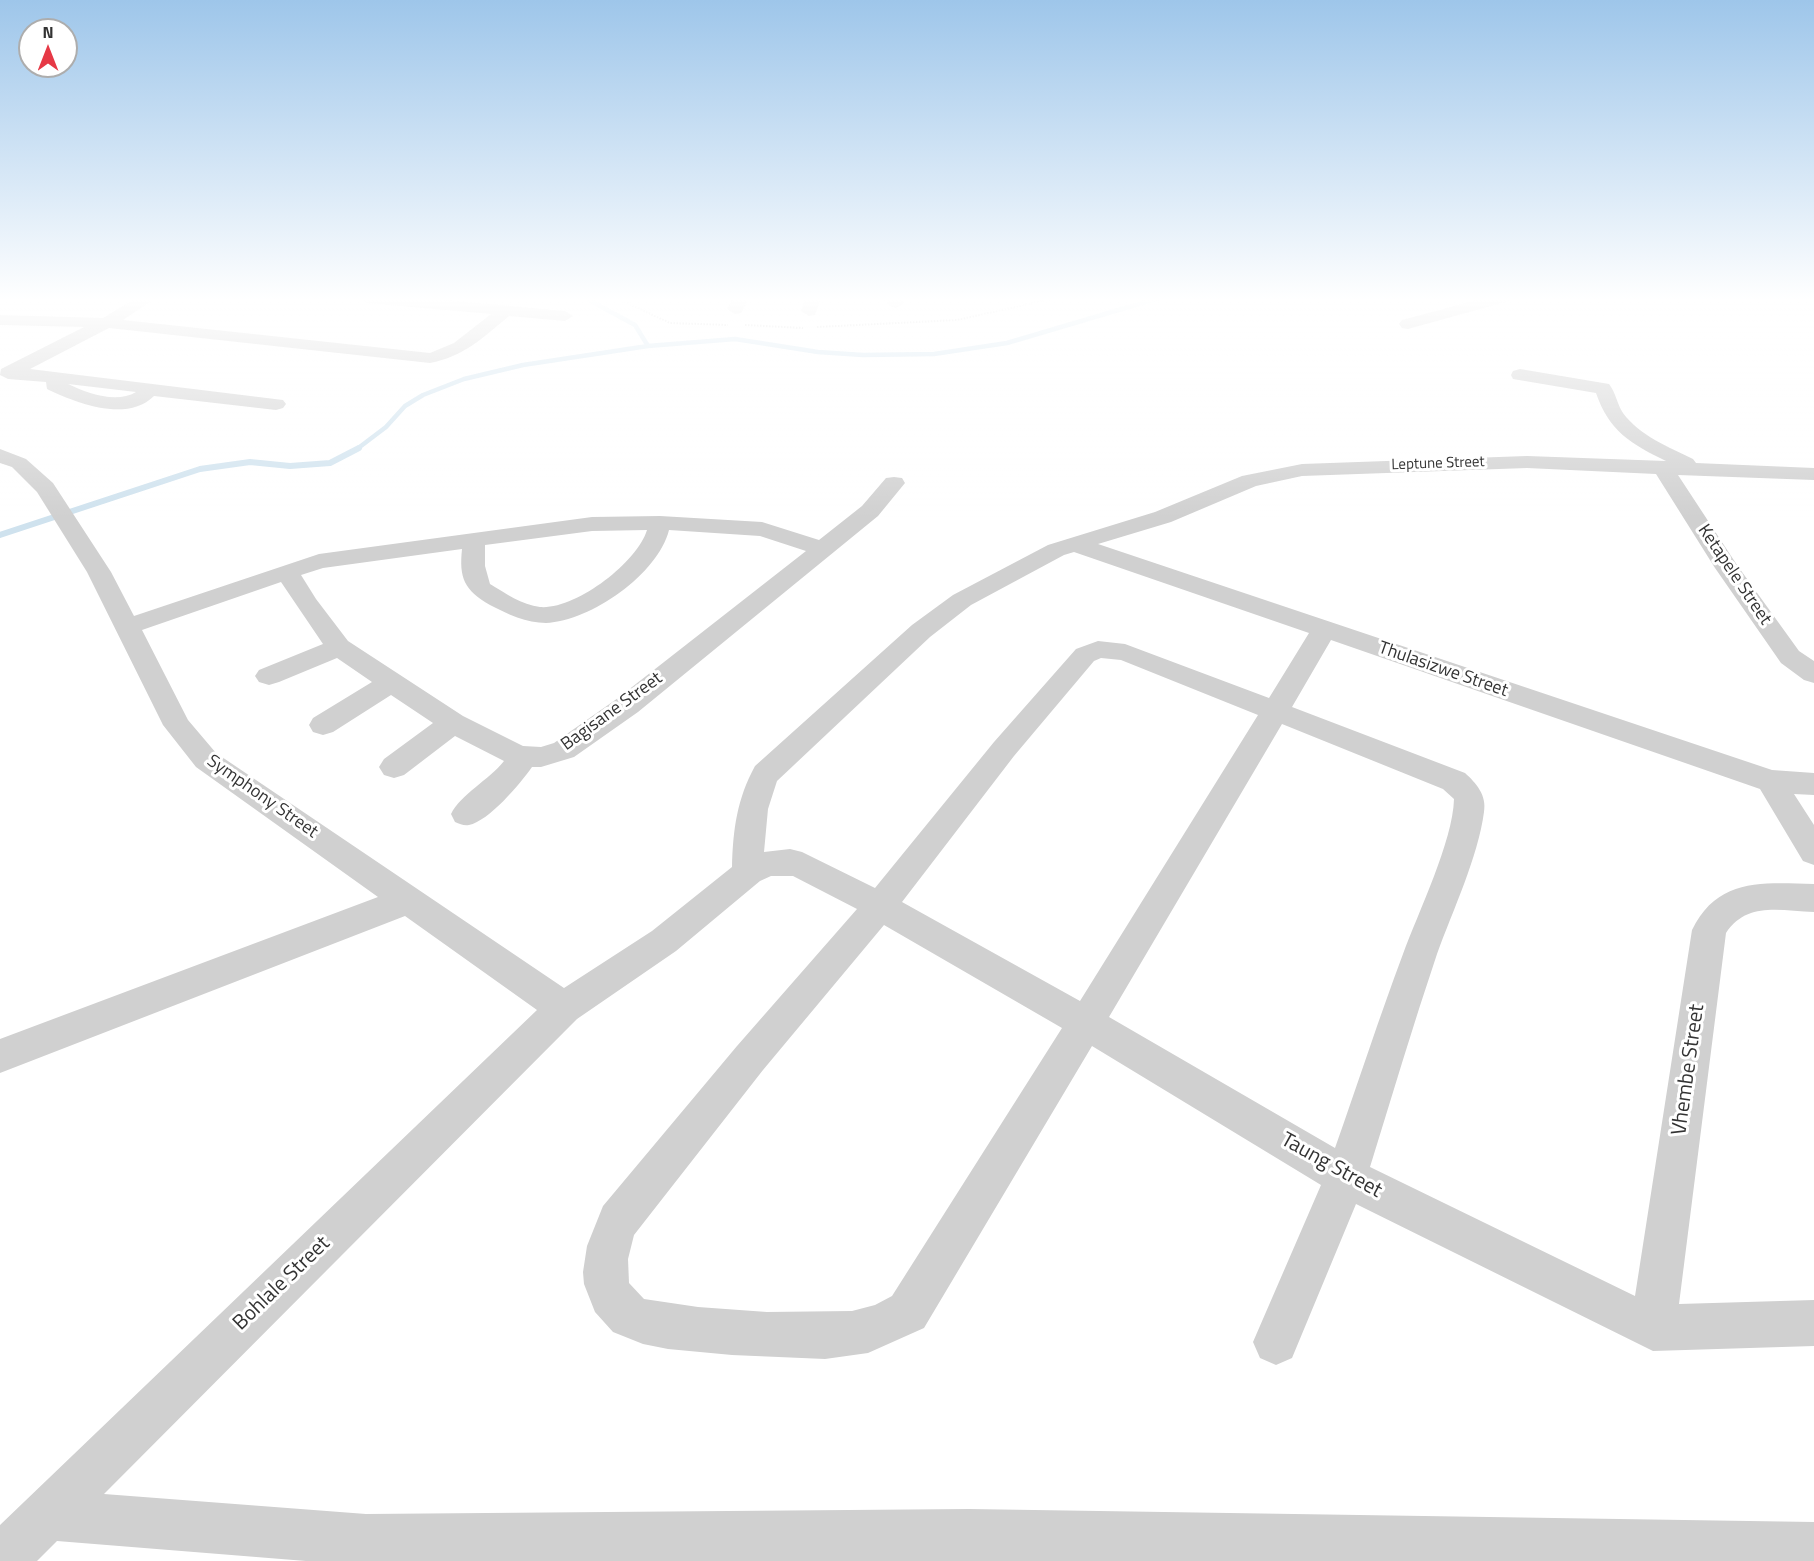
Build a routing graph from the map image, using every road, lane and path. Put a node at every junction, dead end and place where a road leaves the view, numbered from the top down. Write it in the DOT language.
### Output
graph roads {
  1 [pos="5,374"];
  2 [pos="1520,375"];
  3 [pos="1557,397"];
  4 [pos="276,404"];
  5 [pos="1609,405"];
  6 [pos="1635,438"];
  7 [pos="0,455"];
  8 [pos="1620,465"];
  9 [pos="1662,467"];
  10 [pos="1698,469"];
  11 [pos="1814,474"];
  12 [pos="894,483"];
  13 [pos="660,523"];
  14 [pos="474,541"];
  15 [pos="1074,544"];
  16 [pos="821,548"];
  17 [pos="287,572"];
  18 [pos="126,627"];
  19 [pos="1324,630"];
  20 [pos="339,647"];
  21 [pos="1814,674"];
  22 [pos="269,676"];
  23 [pos="391,682"];
  24 [pos="1277,710"];
  25 [pos="453,723"];
  26 [pos="323,725"];
  27 [pos="524,756"];
  28 [pos="393,767"];
  29 [pos="1771,781"];
  30 [pos="1814,784"];
  31 [pos="466,813"];
  32 [pos="1814,852"];
  33 [pos="748,872"];
  34 [pos="1814,898"];
  35 [pos="408,900"];
  36 [pos="880,906"];
  37 [pos="564,1008"];
  38 [pos="1086,1023"];
  39 [pos="0,1056"];
  40 [pos="1346,1178"];
  41 [pos="1814,1323"];
  42 [pos="1653,1328"];
  43 [pos="1276,1342"];
  44 [pos="47,1515"];
  45 [pos="1814,1548"];
  46 [pos="569,1550"];
  47 [pos="0,1561"];
  1 -- 4 [label="street"];
  2 -- 5 [label="street"];
  3 -- 5 [label="street"];
  5 -- 6 [label="street"];
  6 -- 8 [label="street"];
  6 -- 10 [label="street"];
  7 -- 18 [label="street, Symphony Street"];
  8 -- 9 [label="street, Leptune Street"];
  8 -- 15 [label="street, Leptune Street"];
  9 -- 10 [label="street, Leptune Street"];
  9 -- 21 [label="street, Ketapele Street"];
  10 -- 11 [label="street, Leptune Street"];
  12 -- 16 [label="street, Bagisane Street"];
  13 -- 14 [label="street"];
  13 -- 14 [label="street"];
  13 -- 16 [label="street"];
  14 -- 17 [label="street"];
  15 -- 19 [label="street, Thulasizwe Street"];
  15 -- 33 [label="street, Leptune Street"];
  16 -- 27 [label="street, Bagisane Street"];
  17 -- 18 [label="street"];
  17 -- 20 [label="street, Bagisane Street"];
  18 -- 35 [label="street, Symphony Street"];
  19 -- 24 [label="street"];
  19 -- 29 [label="street, Thulasizwe Street"];
  20 -- 22 [label="street"];
  20 -- 23 [label="street, Bagisane Street"];
  23 -- 25 [label="street, Bagisane Street"];
  23 -- 26 [label="street"];
  24 -- 36 [label="street"];
  24 -- 38 [label="street"];
  24 -- 40 [label="street"];
  25 -- 27 [label="street, Bagisane Street"];
  25 -- 28 [label="street"];
  27 -- 31 [label="street"];
  29 -- 30 [label="street, Thulasizwe Street"];
  29 -- 32 [label="street"];
  33 -- 36 [label="street, Taung Street"];
  33 -- 37 [label="street, Bohlale Street"];
  34 -- 42 [label="street, Vhembe Street"];
  35 -- 37 [label="street, Symphony Street"];
  35 -- 39 [label="street"];
  36 -- 38 [label="street, Taung Street"];
  36 -- 38 [label="street"];
  37 -- 44 [label="street, Bohlale Street"];
  38 -- 40 [label="street, Taung Street"];
  40 -- 42 [label="street, Taung Street"];
  40 -- 43 [label="street"];
  41 -- 42 [label="street, Taung Street"];
  44 -- 46 [label="street"];
  44 -- 47 [label="street, Bohlale Street"];
  45 -- 46 [label="street"];
}
